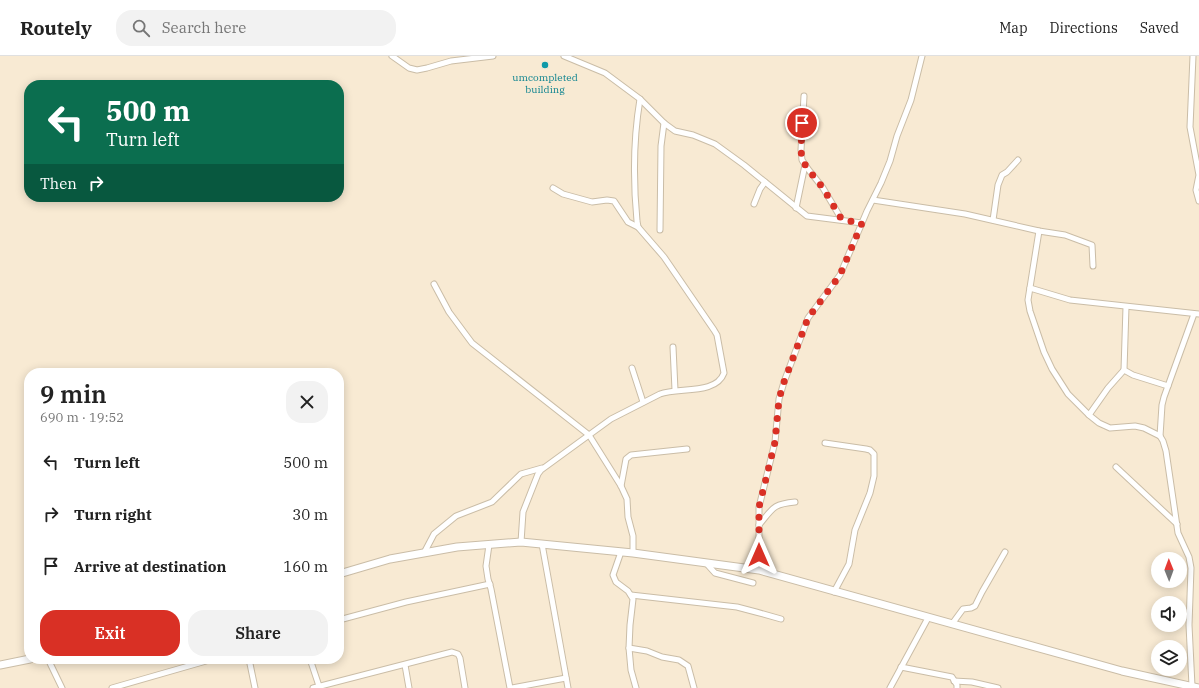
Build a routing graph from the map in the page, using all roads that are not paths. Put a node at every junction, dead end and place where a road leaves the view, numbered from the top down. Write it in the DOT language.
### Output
graph roads {
  1 [pos="392,56"];
  2 [pos="493,56"];
  3 [pos="564,56"];
  4 [pos="922,56"];
  5 [pos="1193,56"];
  6 [pos="804,96"];
  7 [pos="640,99"];
  8 [pos="664,123"];
  9 [pos="1018,160"];
  10 [pos="805,165"];
  11 [pos="765,182"];
  12 [pos="554,188"];
  13 [pos="873,200"];
  14 [pos="1199,201"];
  15 [pos="754,204"];
  16 [pos="796,208"];
  17 [pos="842,220"];
  18 [pos="993,220"];
  19 [pos="862,223"];
  20 [pos="638,227"];
  21 [pos="660,230"];
  22 [pos="1039,231"];
  23 [pos="1093,266"];
  24 [pos="434,284"];
  25 [pos="1030,288"];
  26 [pos="1126,307"];
  27 [pos="1197,314"];
  28 [pos="673,347"];
  29 [pos="632,368"];
  30 [pos="1124,370"];
  31 [pos="1168,386"];
  32 [pos="675,390"];
  33 [pos="643,402"];
  34 [pos="1089,414"];
  35 [pos="590,435"];
  36 [pos="1160,436"];
  37 [pos="826,443"];
  38 [pos="687,449"];
  39 [pos="545,467"];
  40 [pos="1116,467"];
  41 [pos="621,486"];
  42 [pos="795,502"];
  43 [pos="1177,524"];
  44 [pos="759,525"];
  45 [pos="521,542"];
  46 [pos="542,544"];
  47 [pos="489,545"];
  48 [pos="621,552"];
  49 [pos="1005,552"];
  50 [pos="424,553"];
  51 [pos="633,553"];
  52 [pos="706,563"];
  53 [pos="759,570"];
  54 [pos="344,573"];
  55 [pos="753,583"];
  56 [pos="490,584"];
  57 [pos="834,592"];
  58 [pos="631,595"];
  59 [pos="928,618"];
  60 [pos="344,619"];
  61 [pos="781,620"];
  62 [pos="952,624"];
  63 [pos="629,648"];
  64 [pos="24,660"];
  65 [pos="50,664"];
  66 [pos="196,664"];
  67 [pos="250,664"];
  68 [pos="311,664"];
  69 [pos="0,665"];
  70 [pos="405,665"];
  71 [pos="901,667"];
  72 [pos="566,678"];
  73 [pos="954,681"];
  74 [pos="316,687"];
  75 [pos="1195,687"];
  76 [pos="62,688"];
  77 [pos="112,688"];
  78 [pos="255,688"];
  79 [pos="409,688"];
  80 [pos="465,688"];
  81 [pos="511,688"];
  82 [pos="568,688"];
  83 [pos="636,688"];
  84 [pos="694,688"];
  85 [pos="890,688"];
  86 [pos="957,688"];
  87 [pos="998,688"];
  1 -- 2 [label="street"];
  3 -- 7 [label="street"];
  4 -- 13 [label="street"];
  5 -- 14 [label="street"];
  6 -- 10 [label="street"];
  7 -- 8 [label="street"];
  7 -- 20 [label="street"];
  8 -- 11 [label="street"];
  8 -- 21 [label="street"];
  9 -- 18 [label="street"];
  10 -- 16 [label="street"];
  10 -- 17 [label="street"];
  11 -- 15 [label="street"];
  11 -- 16 [label="street"];
  12 -- 20 [label="street"];
  13 -- 18 [label="street"];
  13 -- 19 [label="street"];
  16 -- 17 [label="street"];
  17 -- 19 [label="street"];
  18 -- 22 [label="street"];
  19 -- 44 [label="street"];
  20 -- 32 [label="street"];
  22 -- 23 [label="street"];
  22 -- 25 [label="street"];
  24 -- 35 [label="street"];
  25 -- 26 [label="street"];
  25 -- 34 [label="street"];
  26 -- 27 [label="street"];
  26 -- 30 [label="street"];
  27 -- 31 [label="street"];
  28 -- 32 [label="street"];
  29 -- 33 [label="street"];
  30 -- 31 [label="street"];
  30 -- 34 [label="street"];
  31 -- 36 [label="street"];
  32 -- 33 [label="street"];
  33 -- 35 [label="street"];
  34 -- 36 [label="street"];
  35 -- 39 [label="street"];
  35 -- 41 [label="street"];
  36 -- 43 [label="street"];
  37 -- 57 [label="street"];
  38 -- 41 [label="street"];
  39 -- 45 [label="street"];
  39 -- 50 [label="street"];
  40 -- 43 [label="street"];
  41 -- 51 [label="street"];
  42 -- 44 [label="street"];
  43 -- 75 [label="street"];
  44 -- 53 [label="street"];
  45 -- 46 [label="main road"];
  45 -- 47 [label="main road"];
  46 -- 48 [label="main road"];
  46 -- 72 [label="street"];
  47 -- 50 [label="main road"];
  47 -- 56 [label="street"];
  48 -- 51 [label="main road"];
  48 -- 58 [label="street"];
  49 -- 62 [label="street"];
  50 -- 54 [label="main road"];
  51 -- 52 [label="main road"];
  52 -- 53 [label="main road"];
  52 -- 55 [label="street"];
  53 -- 57 [label="main road"];
  56 -- 60 [label="street"];
  56 -- 81 [label="street"];
  57 -- 59 [label="main road"];
  58 -- 61 [label="street"];
  58 -- 63 [label="street"];
  59 -- 62 [label="main road"];
  59 -- 71 [label="street"];
  62 -- 75 [label="main road"];
  63 -- 83 [label="street"];
  63 -- 84 [label="street"];
  64 -- 69 [label="main road"];
  65 -- 76 [label="street"];
  66 -- 77 [label="street"];
  67 -- 78 [label="street"];
  68 -- 74 [label="street"];
  70 -- 74 [label="street"];
  70 -- 79 [label="street"];
  70 -- 80 [label="street"];
  71 -- 73 [label="street"];
  71 -- 85 [label="street"];
  72 -- 81 [label="street"];
  72 -- 82 [label="street"];
  73 -- 86 [label="street"];
  73 -- 87 [label="street"];
}
